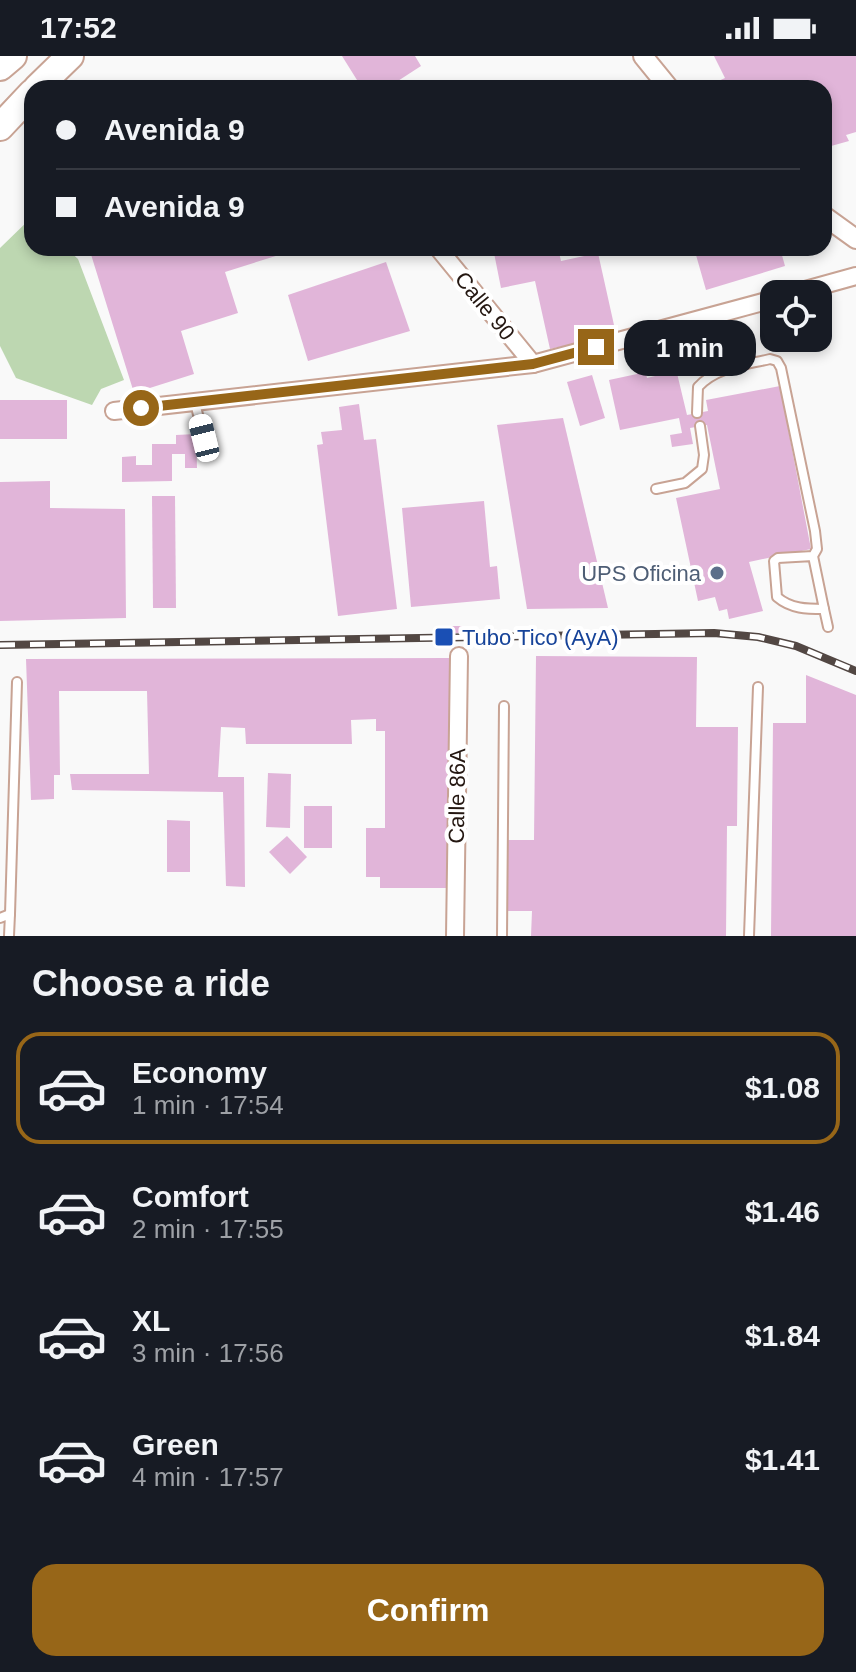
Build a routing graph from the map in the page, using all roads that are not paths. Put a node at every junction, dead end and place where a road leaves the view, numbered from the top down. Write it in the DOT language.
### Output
graph roads {
  1 [pos="13,56"];
  2 [pos="70,56"];
  3 [pos="643,56"];
  4 [pos="0,67"];
  5 [pos="45,80"];
  6 [pos="662,80"];
  7 [pos="24,102"];
  8 [pos="0,127"];
  9 [pos="832,222"];
  10 [pos="856,239"];
  11 [pos="445,256"];
  12 [pos="856,276"];
  13 [pos="832,283"];
  14 [pos="760,303"];
  15 [pos="533,364"];
  16 [pos="195,402"];
  17 [pos="114,411"];
  18 [pos="697,413"];
  19 [pos="700,426"];
  20 [pos="204,438"];
  21 [pos="656,489"];
  22 [pos="813,556"];
  23 [pos="824,609"];
  24 [pos="828,627"];
  25 [pos="459,656"];
  26 [pos="17,682"];
  27 [pos="758,687"];
  28 [pos="504,706"];
  29 [pos="10,914"];
  30 [pos="0,918"];
  31 [pos="9,936"];
  32 [pos="455,936"];
  33 [pos="502,936"];
  34 [pos="749,936"];
  1 -- 4 [label="highway"];
  2 -- 5 [label="highway"];
  3 -- 6 [label="street"];
  7 -- 8 [label="highway"];
  9 -- 10 [label="street"];
  11 -- 15 [label="street, Calle 90"];
  12 -- 13 [label="street"];
  14 -- 15 [label="street"];
  15 -- 16 [label="street"];
  16 -- 17 [label="street"];
  16 -- 20 [label="lane"];
  18 -- 22 [label="lane"];
  19 -- 21 [label="lane"];
  22 -- 23 [label="lane"];
  22 -- 23 [label="lane"];
  23 -- 24 [label="lane"];
  25 -- 32 [label="street, Calle 86A"];
  26 -- 29 [label="lane"];
  27 -- 34 [label="lane"];
  28 -- 33 [label="lane"];
  29 -- 30 [label="lane"];
  29 -- 31 [label="lane"];
}
